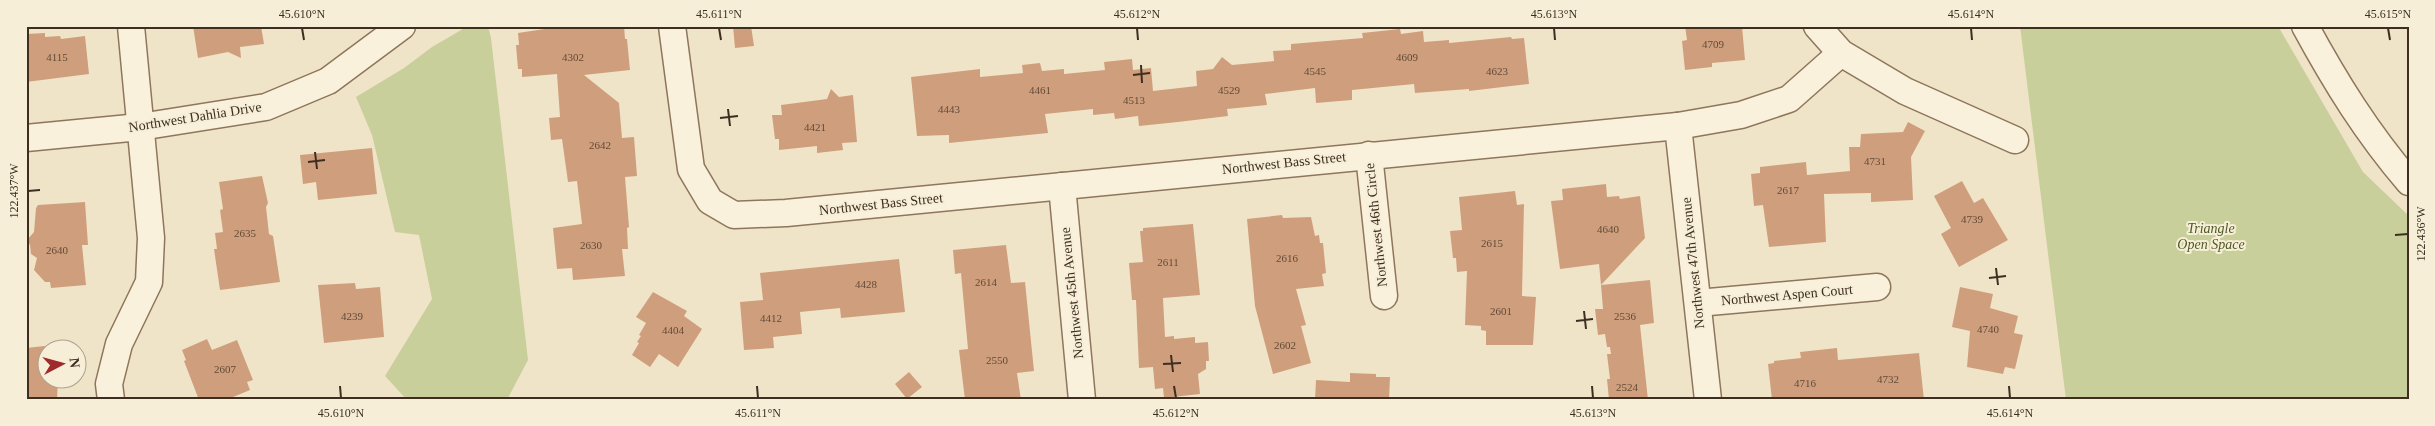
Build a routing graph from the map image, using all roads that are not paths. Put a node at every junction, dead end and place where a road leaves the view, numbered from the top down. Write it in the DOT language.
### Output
graph roads {
  1 [pos="131,26"];
  2 [pos="402,26"];
  3 [pos="672,26"];
  4 [pos="1817,26"];
  5 [pos="2305,26"];
  6 [pos="1842,53"];
  7 [pos="1678,126"];
  8 [pos="140,127"];
  9 [pos="26,138"];
  10 [pos="2015,140"];
  11 [pos="1369,155"];
  12 [pos="2409,182"];
  13 [pos="1062,186"];
  14 [pos="1876,287"];
  15 [pos="1384,296"];
  16 [pos="1698,303"];
  17 [pos="111,400"];
  18 [pos="1082,400"];
  19 [pos="1708,400"];
  1 -- 8 [label="street"];
  2 -- 8 [label="street, Northwest Dahlia Drive"];
  3 -- 13 [label="street, Northwest Bass Street"];
  4 -- 6 [label="street"];
  5 -- 12 [label="street"];
  6 -- 7 [label="street, Northwest Bass Street"];
  6 -- 10 [label="street"];
  7 -- 11 [label="street, Northwest Bass Street"];
  7 -- 16 [label="street, Northwest 47th Avenue"];
  8 -- 9 [label="street, Northwest Dahlia Drive"];
  8 -- 17 [label="street"];
  11 -- 13 [label="street, Northwest Bass Street"];
  11 -- 15 [label="street, Northwest 46th Circle"];
  13 -- 18 [label="street, Northwest 45th Avenue"];
  14 -- 16 [label="street, Northwest Aspen Court"];
  16 -- 19 [label="street, Northwest 47th Avenue"];
}
